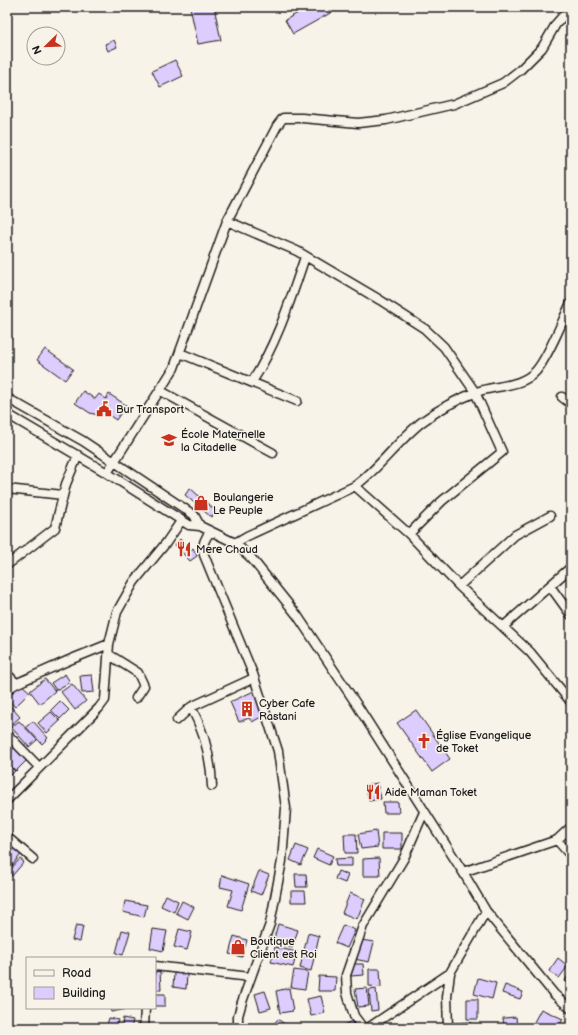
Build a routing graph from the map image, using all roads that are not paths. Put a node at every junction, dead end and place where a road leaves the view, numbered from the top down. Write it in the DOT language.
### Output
graph roads {
  1 [pos="571,7"];
  2 [pos="227,221"];
  3 [pos="305,258"];
  4 [pos="571,303"];
  5 [pos="180,353"];
  6 [pos="252,382"];
  7 [pos="161,391"];
  8 [pos="475,392"];
  9 [pos="562,397"];
  10 [pos="7,398"];
  11 [pos="296,401"];
  12 [pos="571,404"];
  13 [pos="7,414"];
  14 [pos="274,453"];
  15 [pos="78,455"];
  16 [pos="114,462"];
  17 [pos="107,473"];
  18 [pos="355,486"];
  19 [pos="7,489"];
  20 [pos="63,495"];
  21 [pos="550,516"];
  22 [pos="181,521"];
  23 [pos="200,526"];
  24 [pos="210,532"];
  25 [pos="409,534"];
  26 [pos="235,543"];
  27 [pos="7,565"];
  28 [pos="569,569"];
  29 [pos="459,586"];
  30 [pos="550,586"];
  31 [pos="571,615"];
  32 [pos="504,626"];
  33 [pos="109,644"];
  34 [pos="108,654"];
  35 [pos="7,674"];
  36 [pos="254,678"];
  37 [pos="16,683"];
  38 [pos="7,690"];
  39 [pos="136,698"];
  40 [pos="571,702"];
  41 [pos="190,707"];
  42 [pos="177,720"];
  43 [pos="7,734"];
  44 [pos="39,767"];
  45 [pos="212,786"];
  46 [pos="7,800"];
  47 [pos="424,812"];
  48 [pos="571,827"];
  49 [pos="7,837"];
  50 [pos="557,840"];
  51 [pos="571,856"];
  52 [pos="33,859"];
  53 [pos="463,872"];
  54 [pos="486,911"];
  55 [pos="156,966"];
  56 [pos="450,973"];
  57 [pos="250,977"];
  58 [pos="145,1009"];
  59 [pos="571,1010"];
  60 [pos="144,1028"];
  61 [pos="238,1028"];
  62 [pos="363,1028"];
  63 [pos="368,1028"];
  64 [pos="448,1028"];
  1 -- 2 [label="street"];
  2 -- 3 [label="street"];
  2 -- 5 [label="street"];
  3 -- 6 [label="street"];
  3 -- 8 [label="street"];
  4 -- 8 [label="street"];
  5 -- 6 [label="street"];
  5 -- 7 [label="street"];
  6 -- 11 [label="street"];
  7 -- 14 [label="street"];
  7 -- 16 [label="street"];
  8 -- 18 [label="street"];
  8 -- 25 [label="street"];
  9 -- 12 [label="street"];
  10 -- 16 [label="street"];
  13 -- 15 [label="street"];
  15 -- 17 [label="street"];
  15 -- 20 [label="street"];
  16 -- 17 [label="street"];
  16 -- 23 [label="street"];
  17 -- 22 [label="street"];
  18 -- 25 [label="street"];
  18 -- 26 [label="street"];
  19 -- 20 [label="street"];
  20 -- 27 [label="street"];
  21 -- 29 [label="street"];
  22 -- 23 [label="street"];
  22 -- 33 [label="street"];
  23 -- 24 [label="street"];
  24 -- 26 [label="street"];
  24 -- 36 [label="street"];
  25 -- 29 [label="street"];
  26 -- 47 [label="street"];
  28 -- 30 [label="street"];
  29 -- 32 [label="street"];
  30 -- 31 [label="street"];
  30 -- 32 [label="street"];
  32 -- 40 [label="street"];
  33 -- 34 [label="street"];
  33 -- 37 [label="street"];
  34 -- 39 [label="street"];
  34 -- 44 [label="street"];
  35 -- 37 [label="street"];
  36 -- 41 [label="street"];
  36 -- 57 [label="street"];
  37 -- 38 [label="street"];
  41 -- 42 [label="street"];
  41 -- 45 [label="street"];
  43 -- 44 [label="street"];
  44 -- 46 [label="street"];
  47 -- 53 [label="street"];
  47 -- 62 [label="street"];
  48 -- 50 [label="street"];
  49 -- 52 [label="street"];
  50 -- 51 [label="street"];
  50 -- 53 [label="street"];
  53 -- 54 [label="street"];
  54 -- 56 [label="street"];
  54 -- 59 [label="street"];
  55 -- 57 [label="street"];
  56 -- 63 [label="street"];
  56 -- 64 [label="street"];
  57 -- 61 [label="street"];
  58 -- 60 [label="street"];
}
